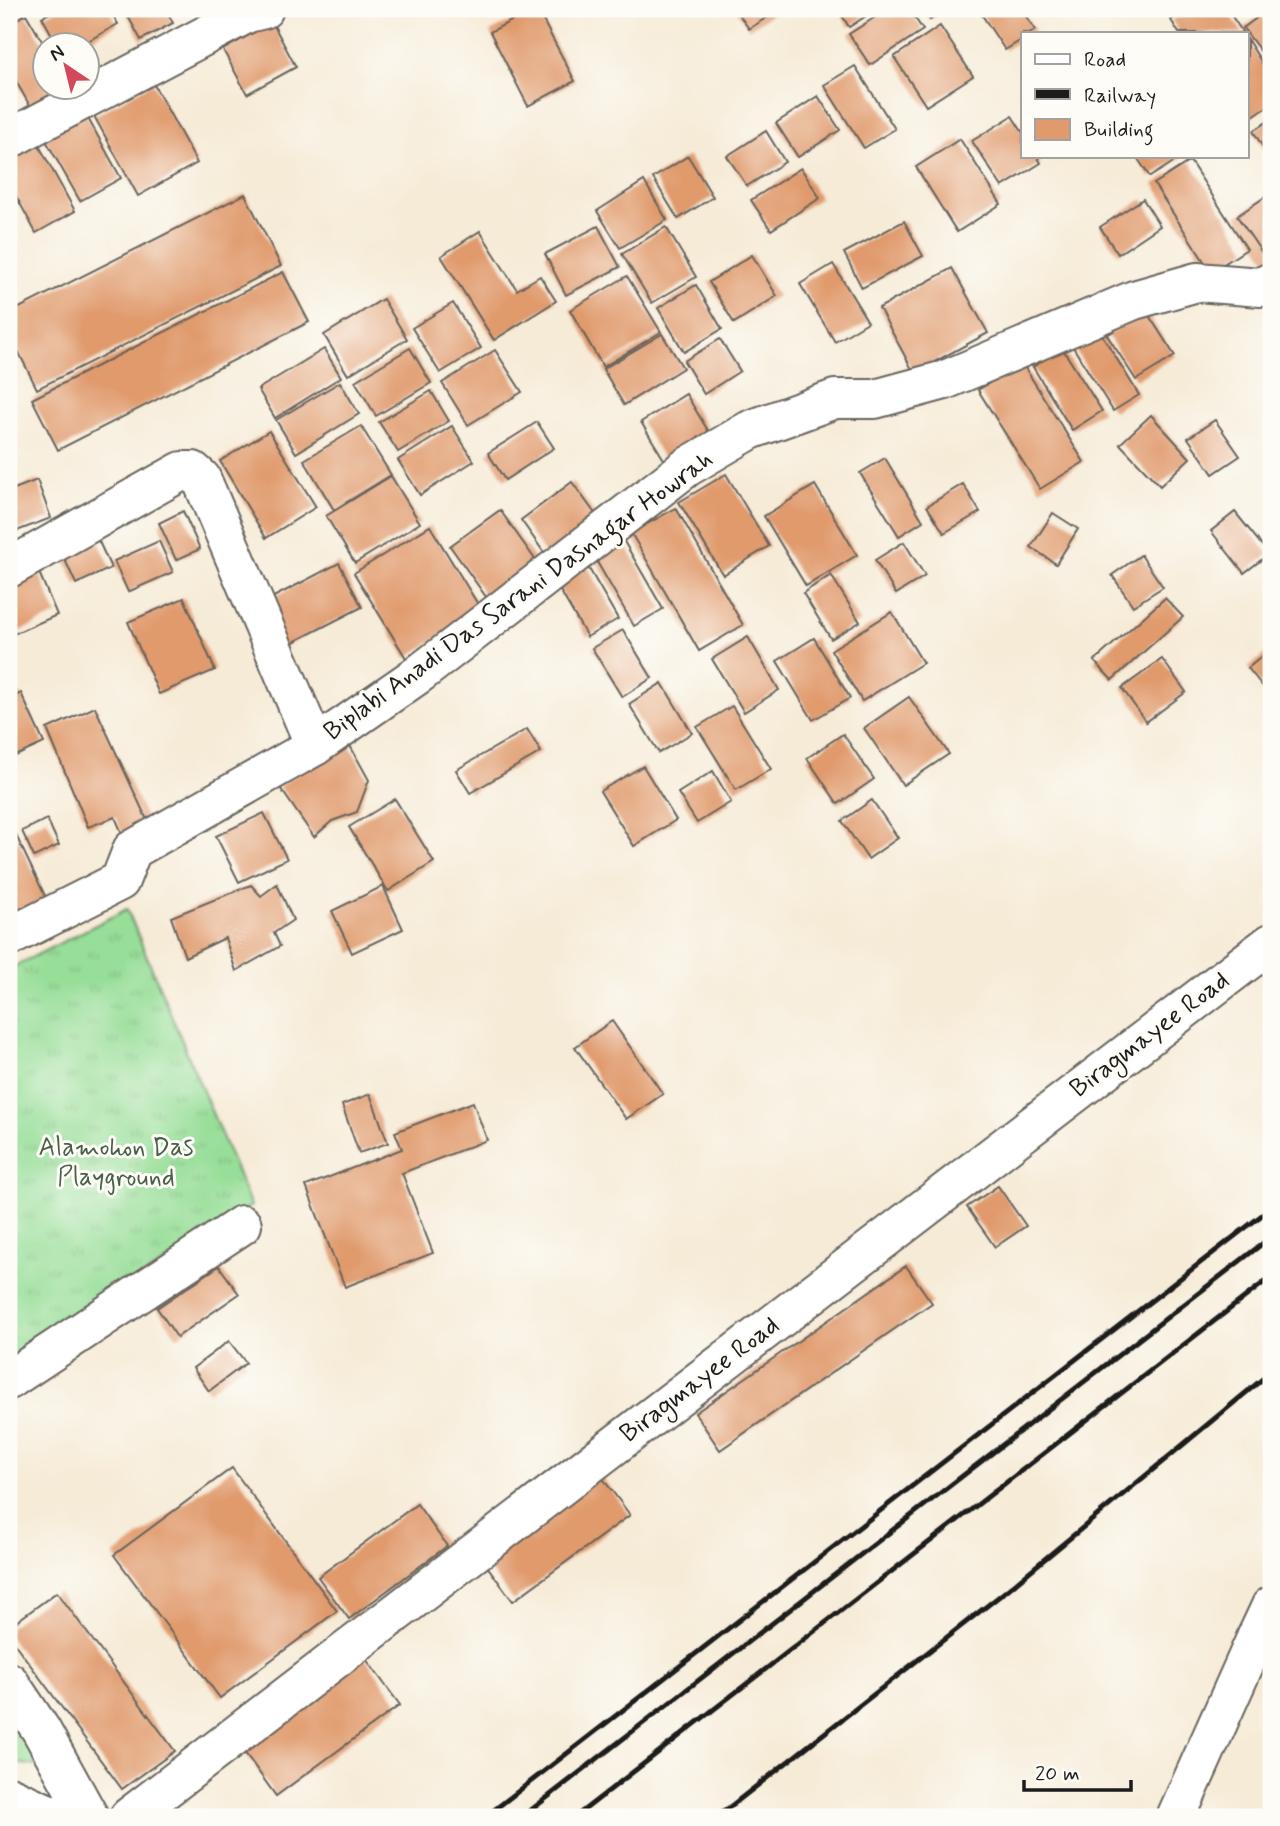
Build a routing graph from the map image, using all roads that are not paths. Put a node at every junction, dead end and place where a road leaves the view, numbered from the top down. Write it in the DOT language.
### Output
graph roads {
  1 [pos="264,9"];
  2 [pos="9,139"];
  3 [pos="1271,282"];
  4 [pos="9,568"];
  5 [pos="315,746"];
  6 [pos="9,937"];
  7 [pos="1271,943"];
  8 [pos="243,1225"];
  9 [pos="9,1380"];
  10 [pos="1267,1629"];
  11 [pos="9,1682"];
  12 [pos="9,1796"];
  13 [pos="56,1817"];
  14 [pos="89,1817"];
  15 [pos="129,1817"];
  16 [pos="1176,1817"];
  1 -- 2 [label="street"];
  3 -- 5 [label="street, Biplabi Anadi Das Sarani Dasnagar Howrah"];
  4 -- 5 [label="street"];
  5 -- 6 [label="street, Biplabi Anadi Das Sarani Dasnagar Howrah"];
  7 -- 15 [label="street, Biragmayee Road"];
  8 -- 9 [label="street"];
  10 -- 16 [label="street"];
  11 -- 14 [label="street"];
  12 -- 13 [label="street"];
}
